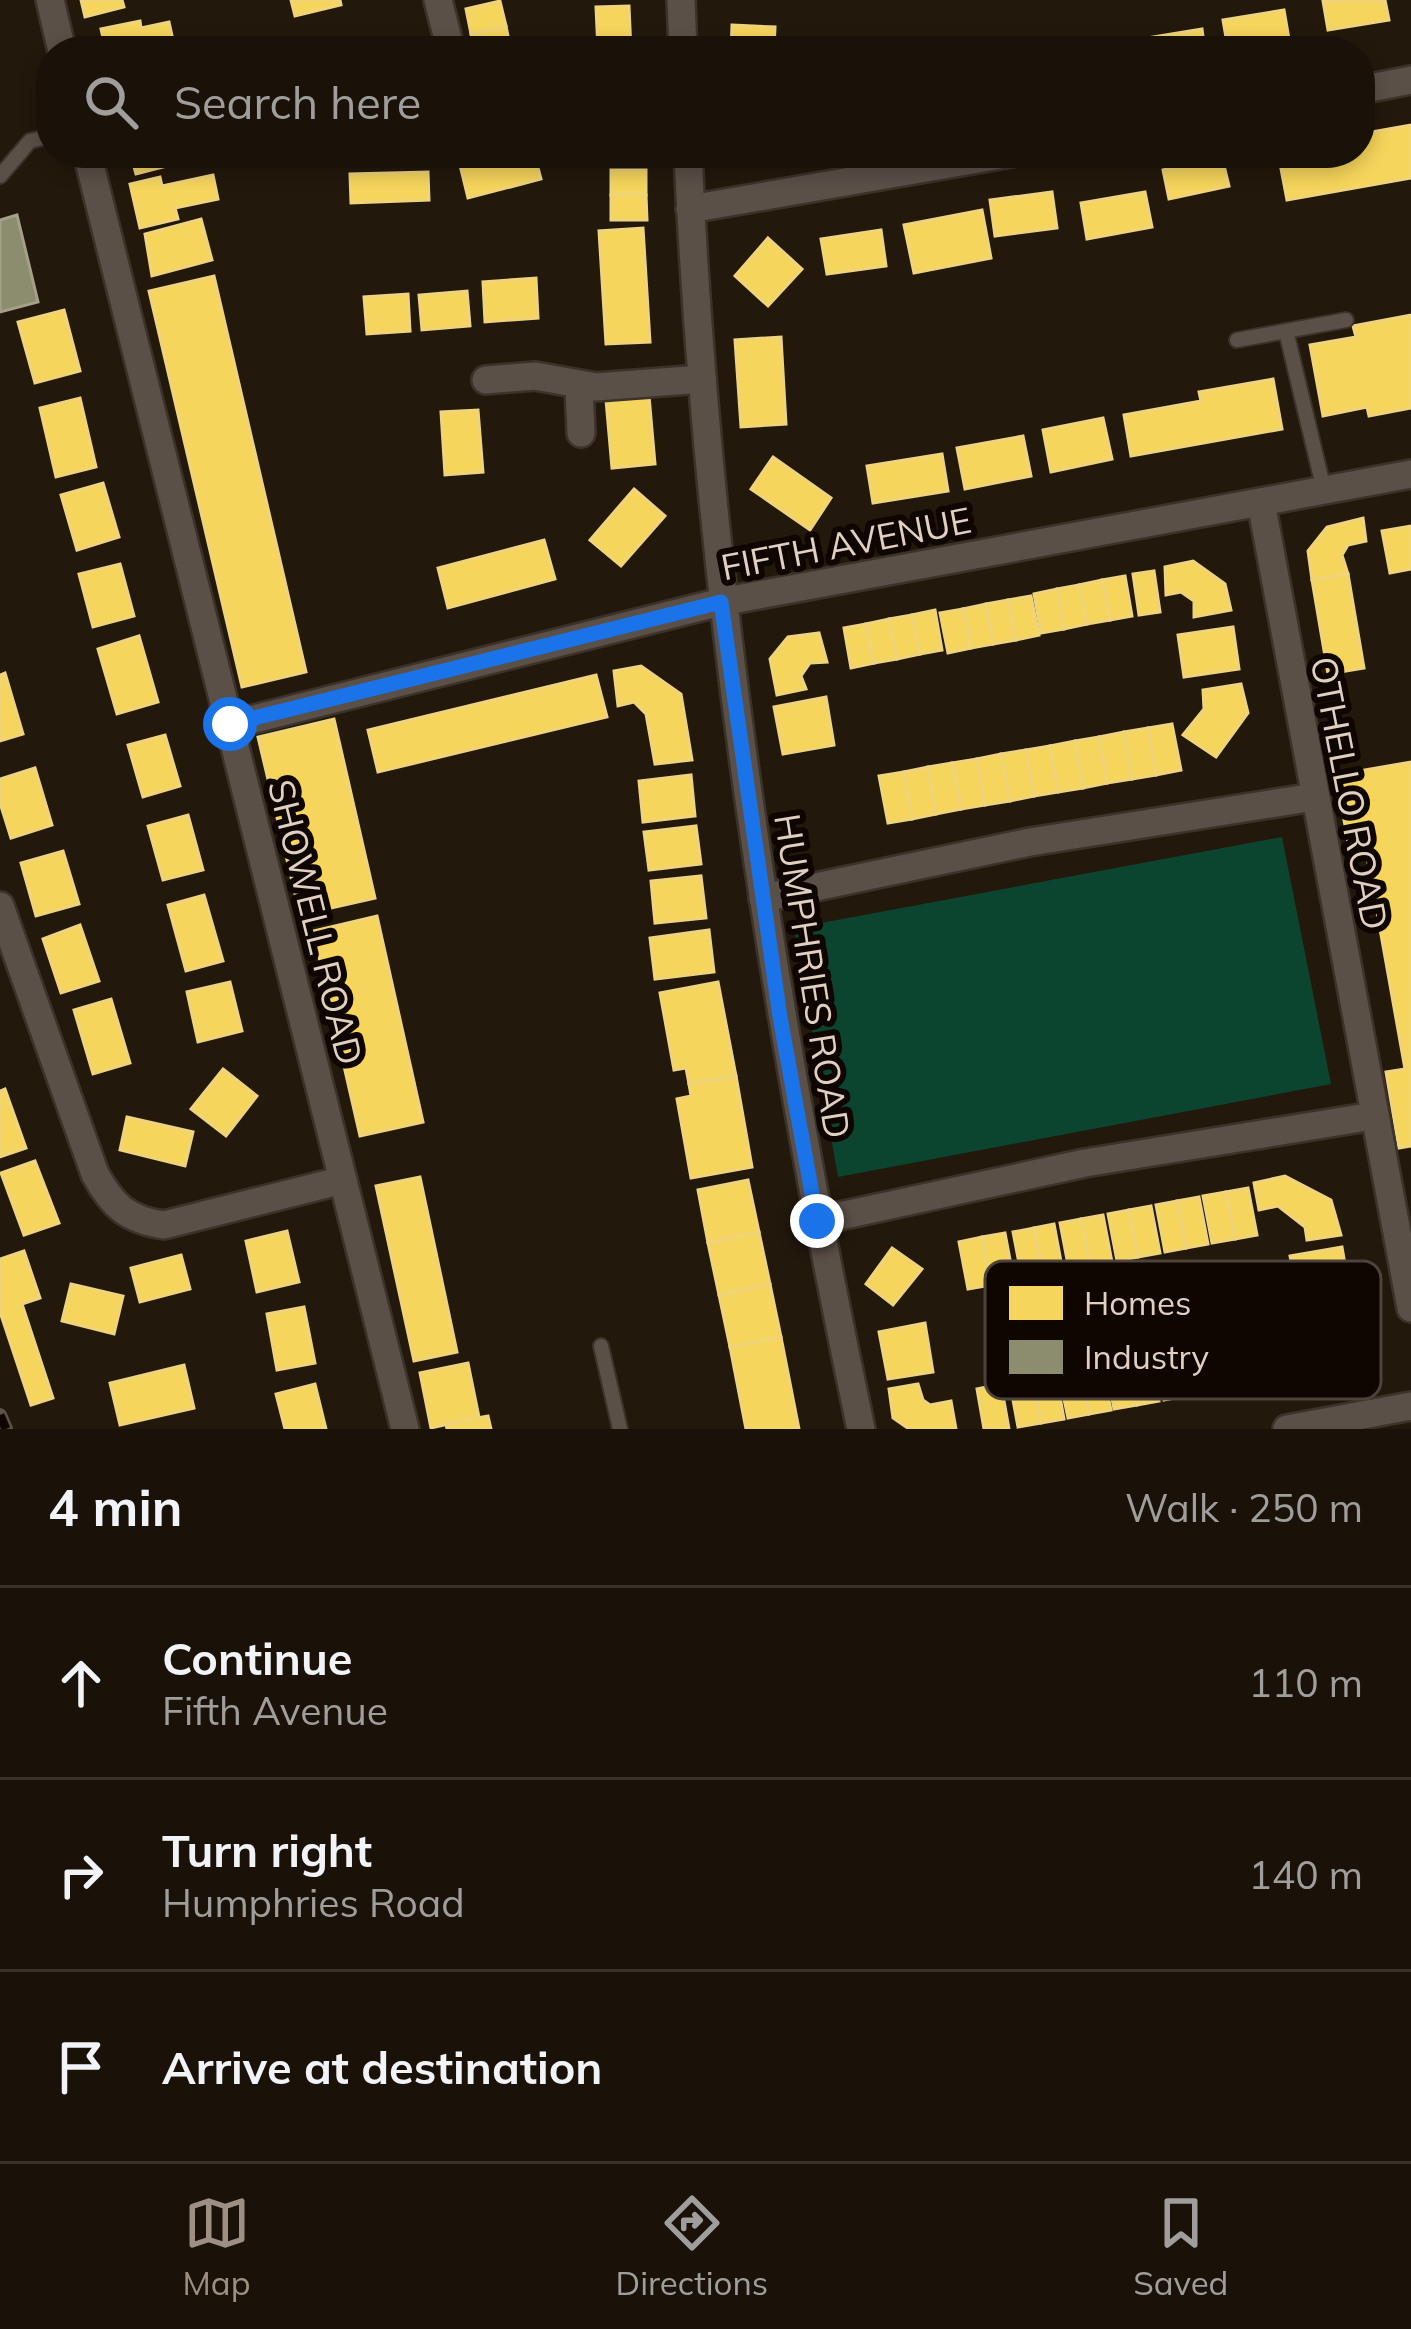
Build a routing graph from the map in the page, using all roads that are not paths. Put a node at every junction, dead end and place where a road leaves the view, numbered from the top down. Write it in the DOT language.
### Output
graph roads {
  1 [pos="50,0"];
  2 [pos="438,0"];
  3 [pos="681,0"];
  4 [pos="58,36"];
  5 [pos="447,36"];
  6 [pos="682,36"];
  7 [pos="1411,80"];
  8 [pos="1375,87"];
  9 [pos="36,140"];
  10 [pos="91,168"];
  11 [pos="689,168"];
  12 [pos="926,168"];
  13 [pos="0,176"];
  14 [pos="690,209"];
  15 [pos="1346,320"];
  16 [pos="1286,331"];
  17 [pos="1237,340"];
  18 [pos="702,379"];
  19 [pos="486,380"];
  20 [pos="579,386"];
  21 [pos="581,433"];
  22 [pos="1411,474"];
  23 [pos="1324,490"];
  24 [pos="1261,502"];
  25 [pos="721,602"];
  26 [pos="230,724"];
  27 [pos="1314,797"];
  28 [pos="763,898"];
  29 [pos="0,906"];
  30 [pos="1373,1116"];
  31 [pos="343,1180"];
  32 [pos="817,1221"];
  33 [pos="1403,1223"];
  34 [pos="1411,1308"];
  35 [pos="601,1346"];
  36 [pos="1411,1406"];
  37 [pos="405,1429"];
  38 [pos="620,1429"];
  39 [pos="861,1429"];
  40 [pos="1287,1429"];
  1 -- 4 [label="street"];
  2 -- 5 [label="street"];
  3 -- 6 [label="street"];
  7 -- 8 [label="street"];
  9 -- 13 [label="lane"];
  10 -- 26 [label="street, SHOWELL ROAD"];
  11 -- 14 [label="street, HUMPHRIES ROAD"];
  12 -- 14 [label="street"];
  14 -- 18 [label="street, HUMPHRIES ROAD"];
  15 -- 16 [label="lane"];
  16 -- 17 [label="lane"];
  16 -- 23 [label="lane"];
  18 -- 20 [label="street"];
  18 -- 25 [label="street, HUMPHRIES ROAD"];
  19 -- 20 [label="street"];
  20 -- 21 [label="street"];
  22 -- 23 [label="street, FIFTH AVENUE"];
  23 -- 24 [label="street, FIFTH AVENUE"];
  24 -- 25 [label="street, FIFTH AVENUE"];
  24 -- 27 [label="street, OTHELLO ROAD"];
  25 -- 26 [label="street, FIFTH AVENUE"];
  25 -- 28 [label="street, HUMPHRIES ROAD"];
  26 -- 31 [label="street, SHOWELL ROAD"];
  27 -- 28 [label="street"];
  27 -- 30 [label="street, OTHELLO ROAD"];
  28 -- 32 [label="street, HUMPHRIES ROAD"];
  29 -- 31 [label="street"];
  30 -- 32 [label="street"];
  30 -- 33 [label="street, OTHELLO ROAD"];
  31 -- 37 [label="street, SHOWELL ROAD"];
  32 -- 39 [label="street, HUMPHRIES ROAD"];
  33 -- 34 [label="street, OTHELLO ROAD"];
  35 -- 38 [label="lane"];
  36 -- 40 [label="street"];
}
